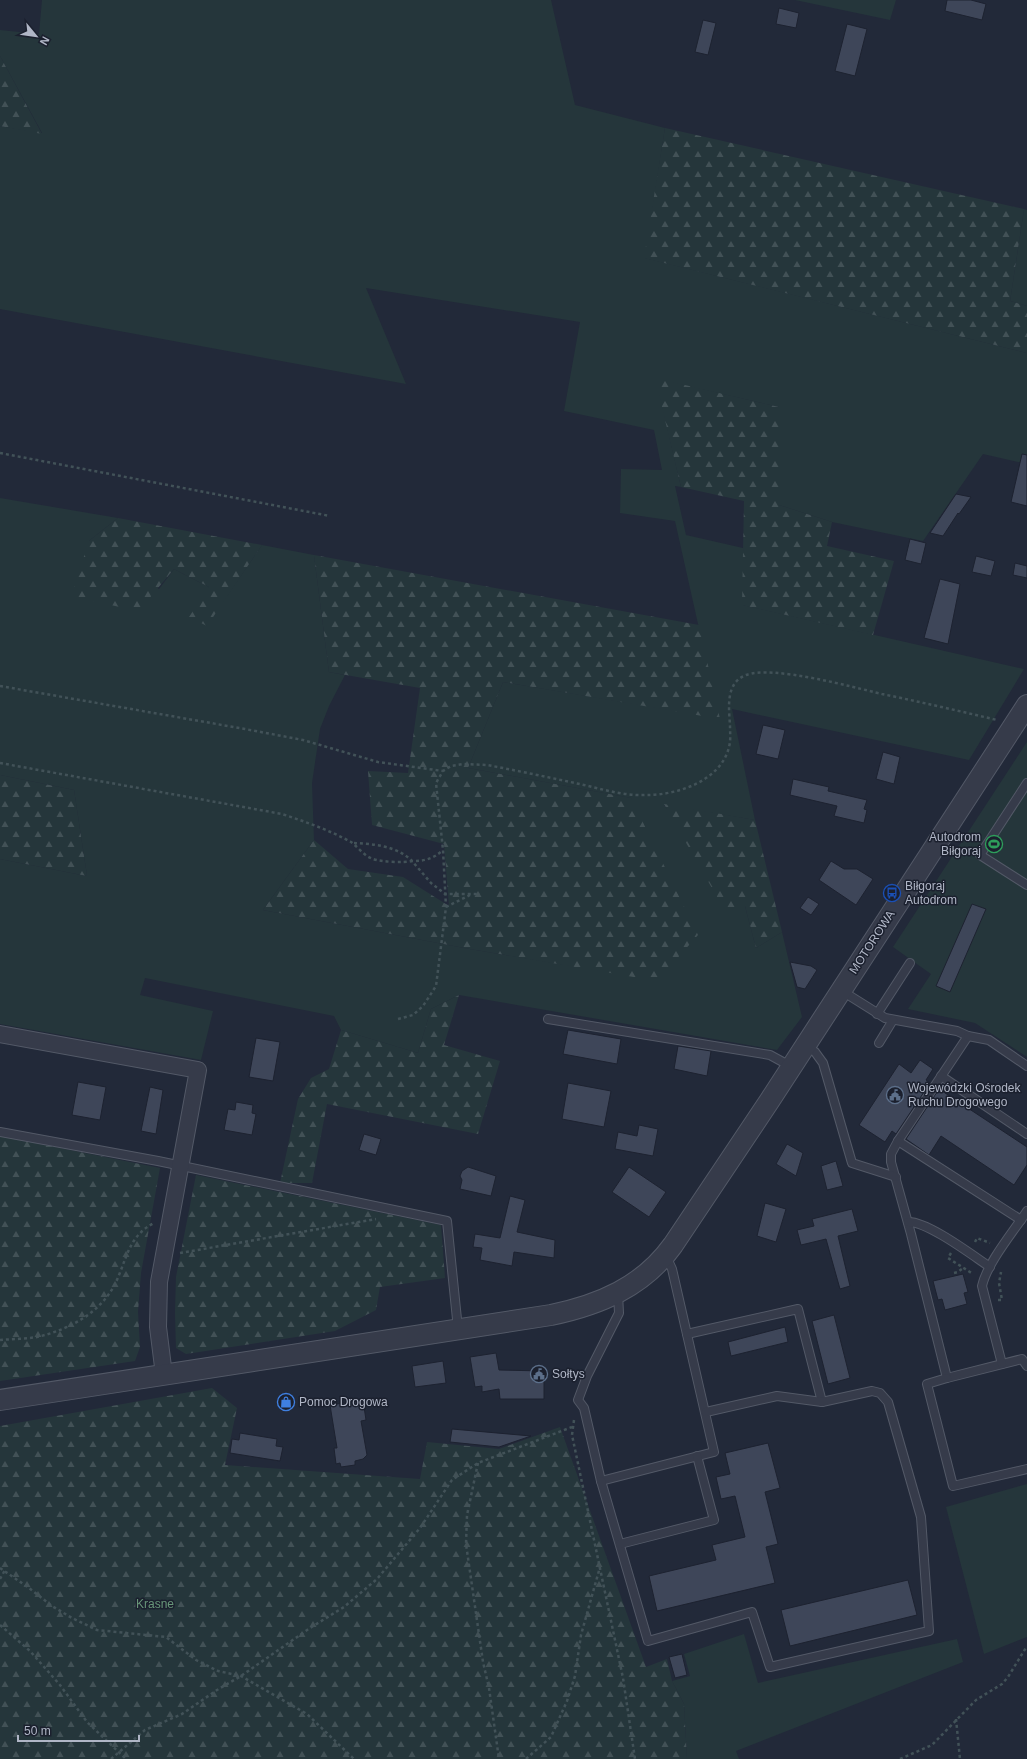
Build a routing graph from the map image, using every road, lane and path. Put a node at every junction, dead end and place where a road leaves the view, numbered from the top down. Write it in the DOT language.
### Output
graph roads {
  1 [pos="0,453"];
  2 [pos="330,516"];
  3 [pos="0,686"];
  4 [pos="1027,705"];
  5 [pos="1015,724"];
  6 [pos="0,763"];
  7 [pos="443,771"];
  8 [pos="1027,783"];
  9 [pos="352,843"];
  10 [pos="443,850"];
  11 [pos="412,861"];
  12 [pos="1027,885"];
  13 [pos="445,894"];
  14 [pos="471,894"];
  15 [pos="480,894"];
  16 [pos="446,907"];
  17 [pos="910,963"];
  18 [pos="841,991"];
  19 [pos="877,1014"];
  20 [pos="548,1019"];
  21 [pos="398,1020"];
  22 [pos="893,1020"];
  23 [pos="0,1034"];
  24 [pos="968,1036"];
  25 [pos="807,1042"];
  26 [pos="878,1043"];
  27 [pos="1027,1066"];
  28 [pos="792,1067"];
  29 [pos="941,1076"];
  30 [pos="1026,1131"];
  31 [pos="0,1132"];
  32 [pos="898,1141"];
  33 [pos="180,1166"];
  34 [pos="896,1177"];
  35 [pos="1027,1211"];
  36 [pos="380,1218"];
  37 [pos="1021,1220"];
  38 [pos="170,1222"];
  39 [pos="908,1222"];
  40 [pos="179,1253"];
  41 [pos="666,1255"];
  42 [pos="966,1263"];
  43 [pos="990,1267"];
  44 [pos="954,1273"];
  45 [pos="618,1293"];
  46 [pos="458,1330"];
  47 [pos="687,1334"];
  48 [pos="0,1340"];
  49 [pos="1002,1364"];
  50 [pos="1027,1366"];
  51 [pos="164,1375"];
  52 [pos="947,1378"];
  53 [pos="0,1400"];
  54 [pos="822,1402"];
  55 [pos="706,1412"];
  56 [pos="572,1427"];
  57 [pos="572,1435"];
  58 [pos="697,1456"];
  59 [pos="478,1463"];
  60 [pos="1027,1469"];
  61 [pos="601,1481"];
  62 [pos="620,1544"];
  63 [pos="600,1566"];
  64 [pos="0,1568"];
  65 [pos="5,1570"];
  66 [pos="0,1579"];
  67 [pos="0,1625"];
  68 [pos="1027,1646"];
  69 [pos="241,1676"];
  70 [pos="956,1718"];
  71 [pos="120,1752"];
  72 [pos="111,1759"];
  73 [pos="126,1759"];
  74 [pos="354,1759"];
  75 [pos="499,1759"];
  76 [pos="526,1759"];
  77 [pos="635,1759"];
  78 [pos="900,1759"];
  79 [pos="960,1759"];
  1 -- 2 [label="path"];
  3 -- 7 [label="path"];
  4 -- 5 [label="street, MOTOROWA"];
  5 -- 7 [label="path"];
  5 -- 18 [label="street, MOTOROWA"];
  6 -- 9 [label="path"];
  7 -- 10 [label="path"];
  8 -- 12 [label="lane"];
  9 -- 11 [label="path"];
  9 -- 11 [label="path"];
  10 -- 11 [label="path"];
  10 -- 13 [label="path"];
  11 -- 13 [label="path"];
  13 -- 14 [label="path"];
  13 -- 16 [label="path"];
  14 -- 15 [label="path"];
  14 -- 16 [label="path"];
  16 -- 21 [label="path"];
  17 -- 19 [label="lane"];
  18 -- 19 [label="lane"];
  18 -- 25 [label="street, MOTOROWA"];
  19 -- 22 [label="lane"];
  20 -- 28 [label="lane"];
  22 -- 24 [label="lane"];
  22 -- 26 [label="lane"];
  23 -- 33 [label="street"];
  24 -- 27 [label="lane"];
  24 -- 29 [label="lane"];
  25 -- 28 [label="street, MOTOROWA"];
  25 -- 34 [label="lane"];
  28 -- 41 [label="street, MOTOROWA"];
  29 -- 30 [label="lane"];
  29 -- 32 [label="lane"];
  31 -- 33 [label="lane"];
  32 -- 34 [label="lane"];
  32 -- 37 [label="lane"];
  33 -- 38 [label="street"];
  33 -- 46 [label="lane"];
  34 -- 39 [label="lane"];
  35 -- 37 [label="lane"];
  36 -- 40 [label="path"];
  37 -- 43 [label="lane"];
  38 -- 48 [label="path"];
  38 -- 51 [label="street"];
  39 -- 43 [label="lane"];
  39 -- 52 [label="lane"];
  41 -- 45 [label="street, MOTOROWA"];
  41 -- 47 [label="lane"];
  42 -- 44 [label="path"];
  43 -- 49 [label="lane"];
  45 -- 46 [label="street, MOTOROWA"];
  45 -- 61 [label="lane"];
  46 -- 51 [label="street, MOTOROWA"];
  47 -- 54 [label="lane"];
  47 -- 55 [label="lane"];
  49 -- 50 [label="lane"];
  49 -- 52 [label="lane"];
  51 -- 53 [label="street, MOTOROWA"];
  52 -- 60 [label="lane"];
  54 -- 55 [label="lane"];
  54 -- 62 [label="lane"];
  55 -- 58 [label="lane"];
  56 -- 59 [label="path"];
  57 -- 63 [label="path"];
  58 -- 61 [label="lane"];
  58 -- 62 [label="lane"];
  59 -- 69 [label="path"];
  59 -- 75 [label="path"];
  61 -- 62 [label="lane"];
  63 -- 76 [label="path"];
  63 -- 77 [label="path"];
  64 -- 65 [label="path"];
  65 -- 66 [label="path"];
  65 -- 69 [label="path"];
  67 -- 71 [label="path"];
  68 -- 70 [label="path"];
  69 -- 71 [label="path"];
  69 -- 74 [label="path"];
  70 -- 78 [label="path"];
  70 -- 79 [label="path"];
  71 -- 72 [label="path"];
  71 -- 73 [label="path"];
}
